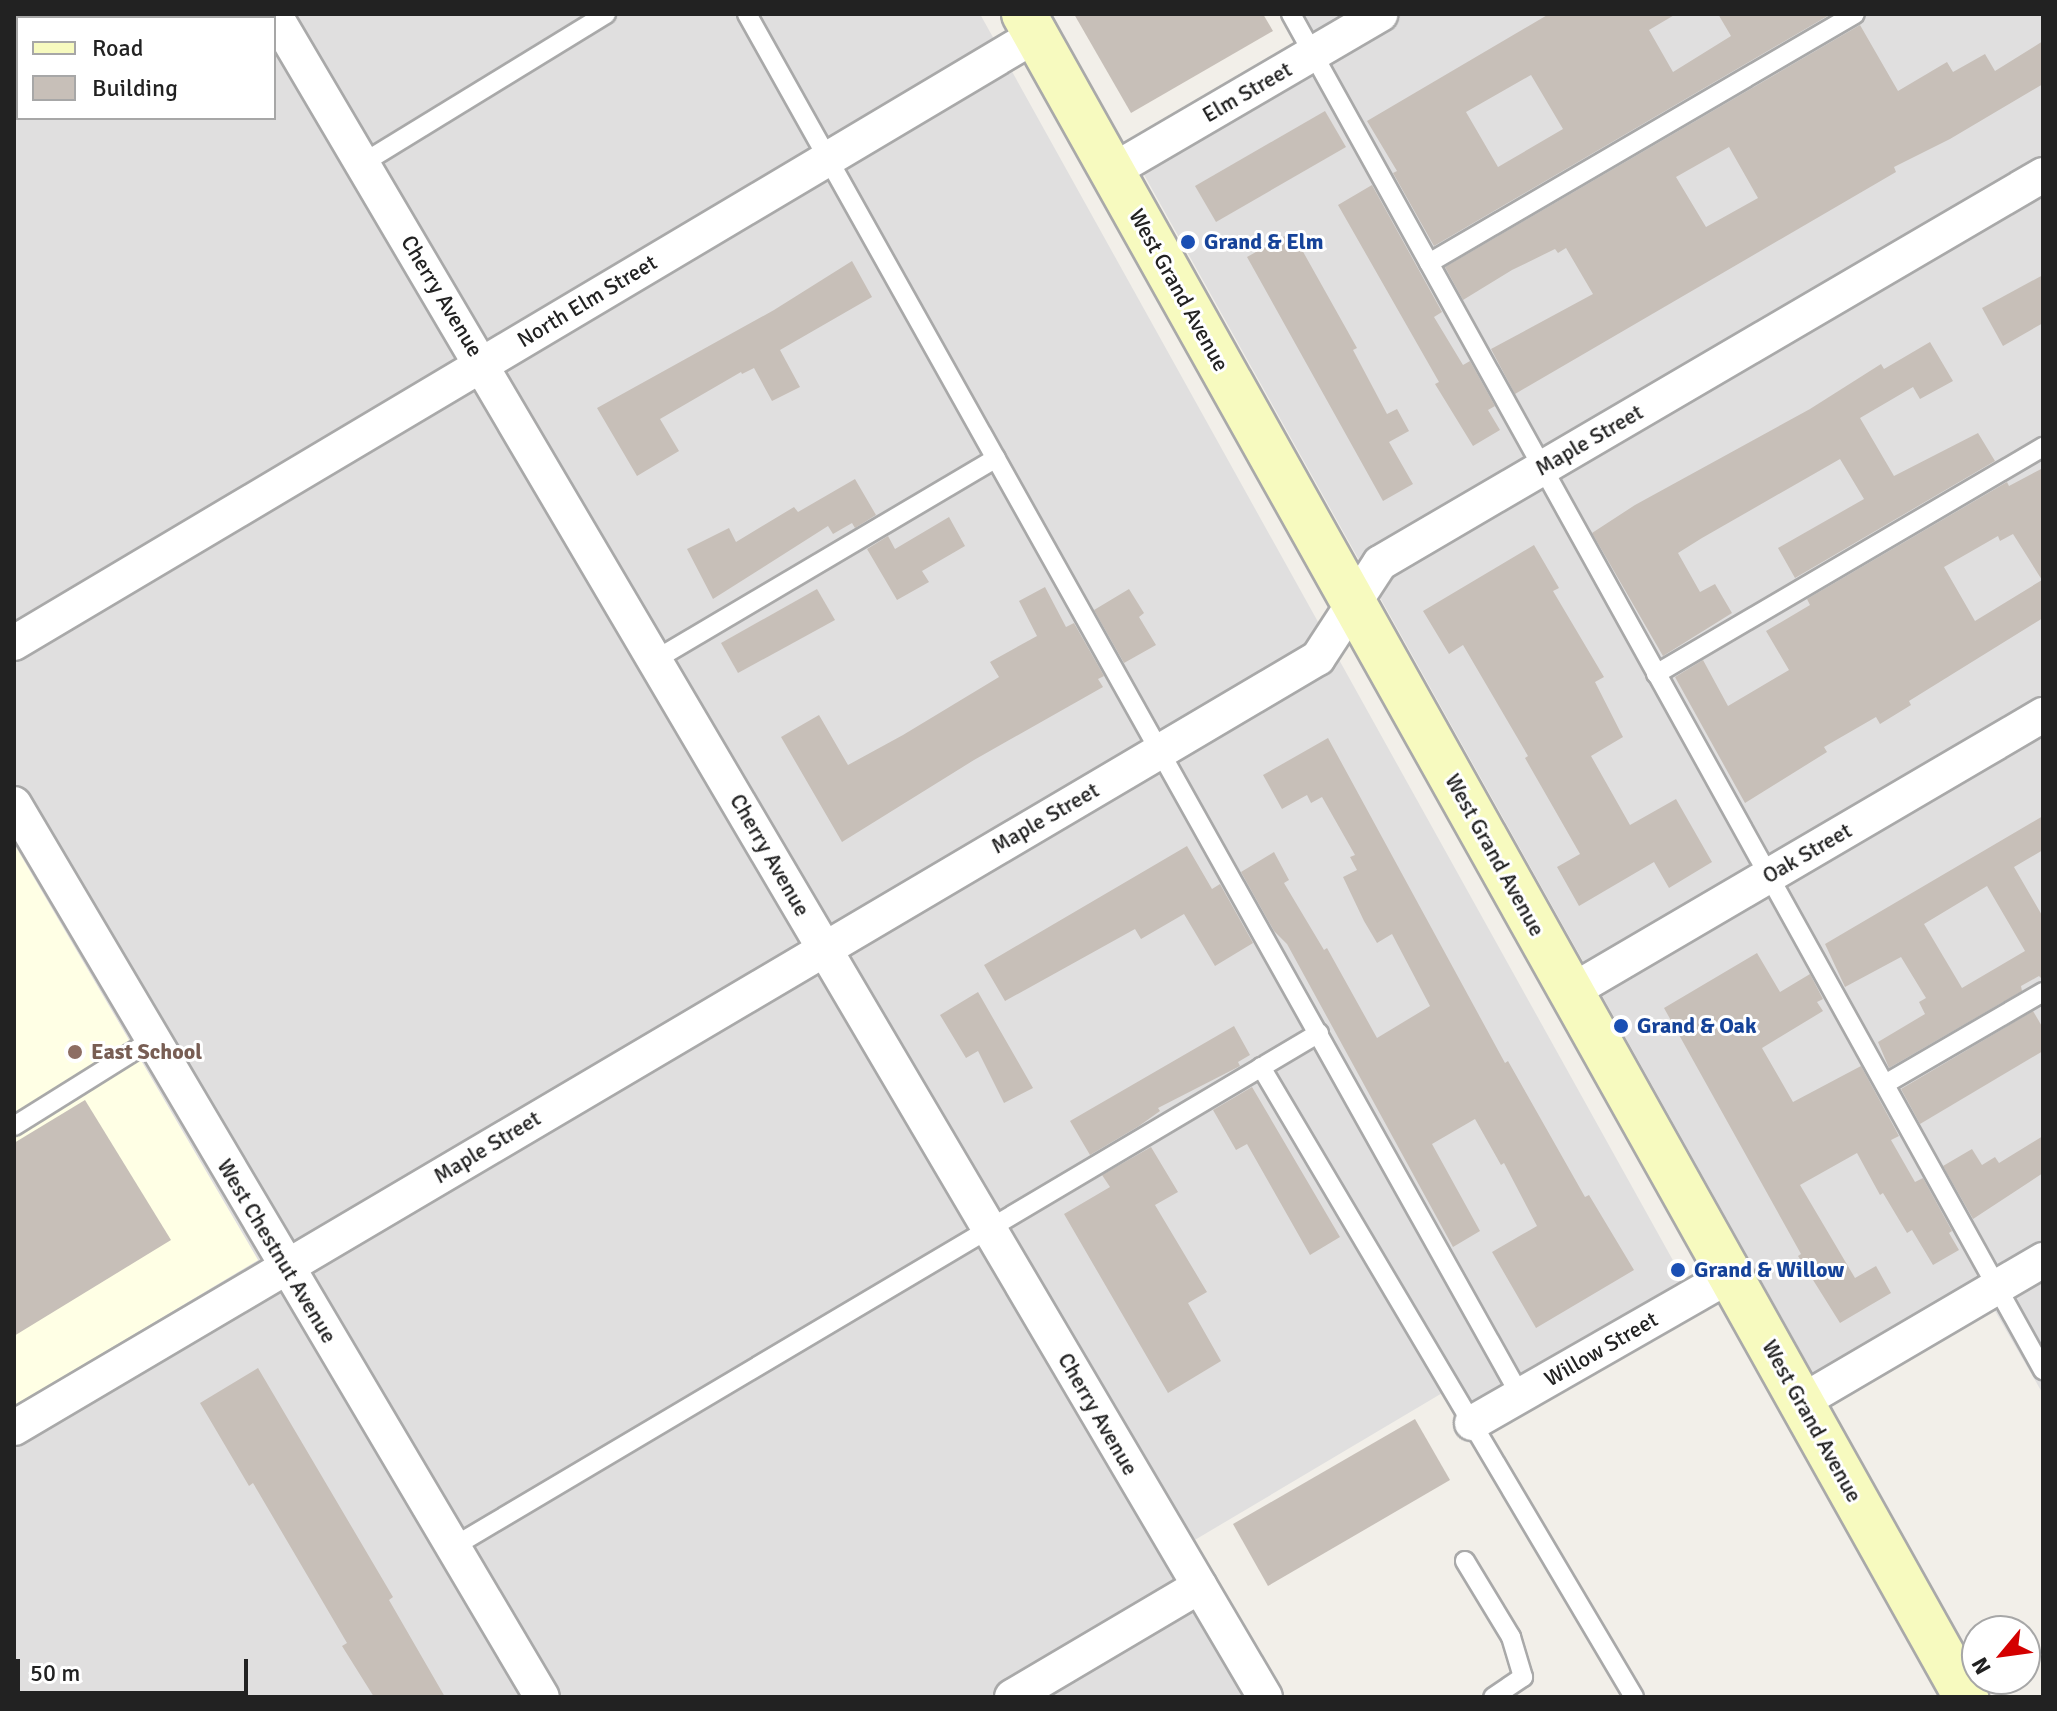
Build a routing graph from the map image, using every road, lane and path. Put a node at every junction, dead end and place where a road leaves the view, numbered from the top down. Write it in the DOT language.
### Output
graph roads {
  1 [pos="606,14"];
  2 [pos="747,14"];
  3 [pos="1291,14"];
  4 [pos="1381,14"];
  5 [pos="1855,14"];
  6 [pos="276,17"];
  7 [pos="1030,25"];
  8 [pos="1313,54"];
  9 [pos="827,159"];
  10 [pos="363,163"];
  11 [pos="1112,171"];
  12 [pos="2043,175"];
  13 [pos="1429,263"];
  14 [pos="482,363"];
  15 [pos="2043,447"];
  16 [pos="996,458"];
  17 [pos="1542,467"];
  18 [pos="1355,605"];
  19 [pos="14,643"];
  20 [pos="655,660"];
  21 [pos="1656,674"];
  22 [pos="2043,715"];
  23 [pos="1161,750"];
  24 [pos="14,804"];
  25 [pos="1769,876"];
  26 [pos="824,948"];
  27 [pos="1572,991"];
  28 [pos="2043,992"];
  29 [pos="1319,1033"];
  30 [pos="153,1039"];
  31 [pos="1261,1067"];
  32 [pos="1885,1084"];
  33 [pos="14,1126"];
  34 [pos="988,1227"];
  35 [pos="2043,1260"];
  36 [pos="285,1265"];
  37 [pos="1730,1275"];
  38 [pos="1997,1287"];
  39 [pos="2043,1370"];
  40 [pos="1520,1395"];
  41 [pos="1801,1402"];
  42 [pos="1472,1423"];
  43 [pos="14,1428"];
  44 [pos="453,1547"];
  45 [pos="1465,1561"];
  46 [pos="1200,1586"];
  47 [pos="542,1697"];
  48 [pos="1012,1697"];
  49 [pos="1265,1697"];
  50 [pos="1493,1697"];
  51 [pos="1634,1697"];
  52 [pos="1966,1697"];
  1 -- 10 [label="lane"];
  2 -- 9 [label="lane"];
  3 -- 8 [label="lane"];
  4 -- 8 [label="street, Elm Street"];
  5 -- 13 [label="lane"];
  6 -- 10 [label="street, Cherry Avenue"];
  7 -- 9 [label="street, North Elm Street"];
  7 -- 11 [label="main road, West Grand Avenue"];
  8 -- 11 [label="street, Elm Street"];
  8 -- 13 [label="lane"];
  9 -- 14 [label="street, North Elm Street"];
  9 -- 16 [label="lane"];
  10 -- 14 [label="street, Cherry Avenue"];
  11 -- 18 [label="main road, West Grand Avenue"];
  12 -- 17 [label="street, Maple Street"];
  13 -- 17 [label="lane"];
  14 -- 19 [label="street, North Elm Street"];
  14 -- 20 [label="street, Cherry Avenue"];
  15 -- 21 [label="lane"];
  16 -- 20 [label="lane"];
  16 -- 23 [label="lane"];
  17 -- 18 [label="street, Maple Street"];
  17 -- 21 [label="lane"];
  18 -- 23 [label="street, Maple Street"];
  18 -- 27 [label="main road, West Grand Avenue"];
  20 -- 26 [label="street, Cherry Avenue"];
  21 -- 25 [label="lane"];
  22 -- 25 [label="street, Oak Street"];
  23 -- 26 [label="street, Maple Street"];
  23 -- 29 [label="lane"];
  24 -- 30 [label="street, West Chestnut Avenue"];
  25 -- 27 [label="street, Oak Street"];
  25 -- 32 [label="lane"];
  26 -- 34 [label="street, Cherry Avenue"];
  26 -- 36 [label="street, Maple Street"];
  27 -- 37 [label="main road, West Grand Avenue"];
  28 -- 32 [label="lane"];
  29 -- 31 [label="lane"];
  29 -- 40 [label="lane"];
  30 -- 33 [label="lane"];
  30 -- 36 [label="street, West Chestnut Avenue"];
  31 -- 34 [label="lane"];
  31 -- 42 [label="lane"];
  32 -- 38 [label="lane"];
  34 -- 44 [label="lane"];
  34 -- 46 [label="street, Cherry Avenue"];
  35 -- 38 [label="street"];
  36 -- 43 [label="street, Maple Street"];
  36 -- 44 [label="street, West Chestnut Avenue"];
  37 -- 40 [label="street, Willow Street"];
  37 -- 41 [label="main road, West Grand Avenue"];
  38 -- 39 [label="lane"];
  38 -- 41 [label="street"];
  40 -- 42 [label="street, Willow Street"];
  41 -- 52 [label="main road, West Grand Avenue"];
  42 -- 51 [label="lane"];
  44 -- 47 [label="street, West Chestnut Avenue"];
  45 -- 50 [label="lane"];
  46 -- 48 [label="street"];
  46 -- 49 [label="street, Cherry Avenue"];
}
